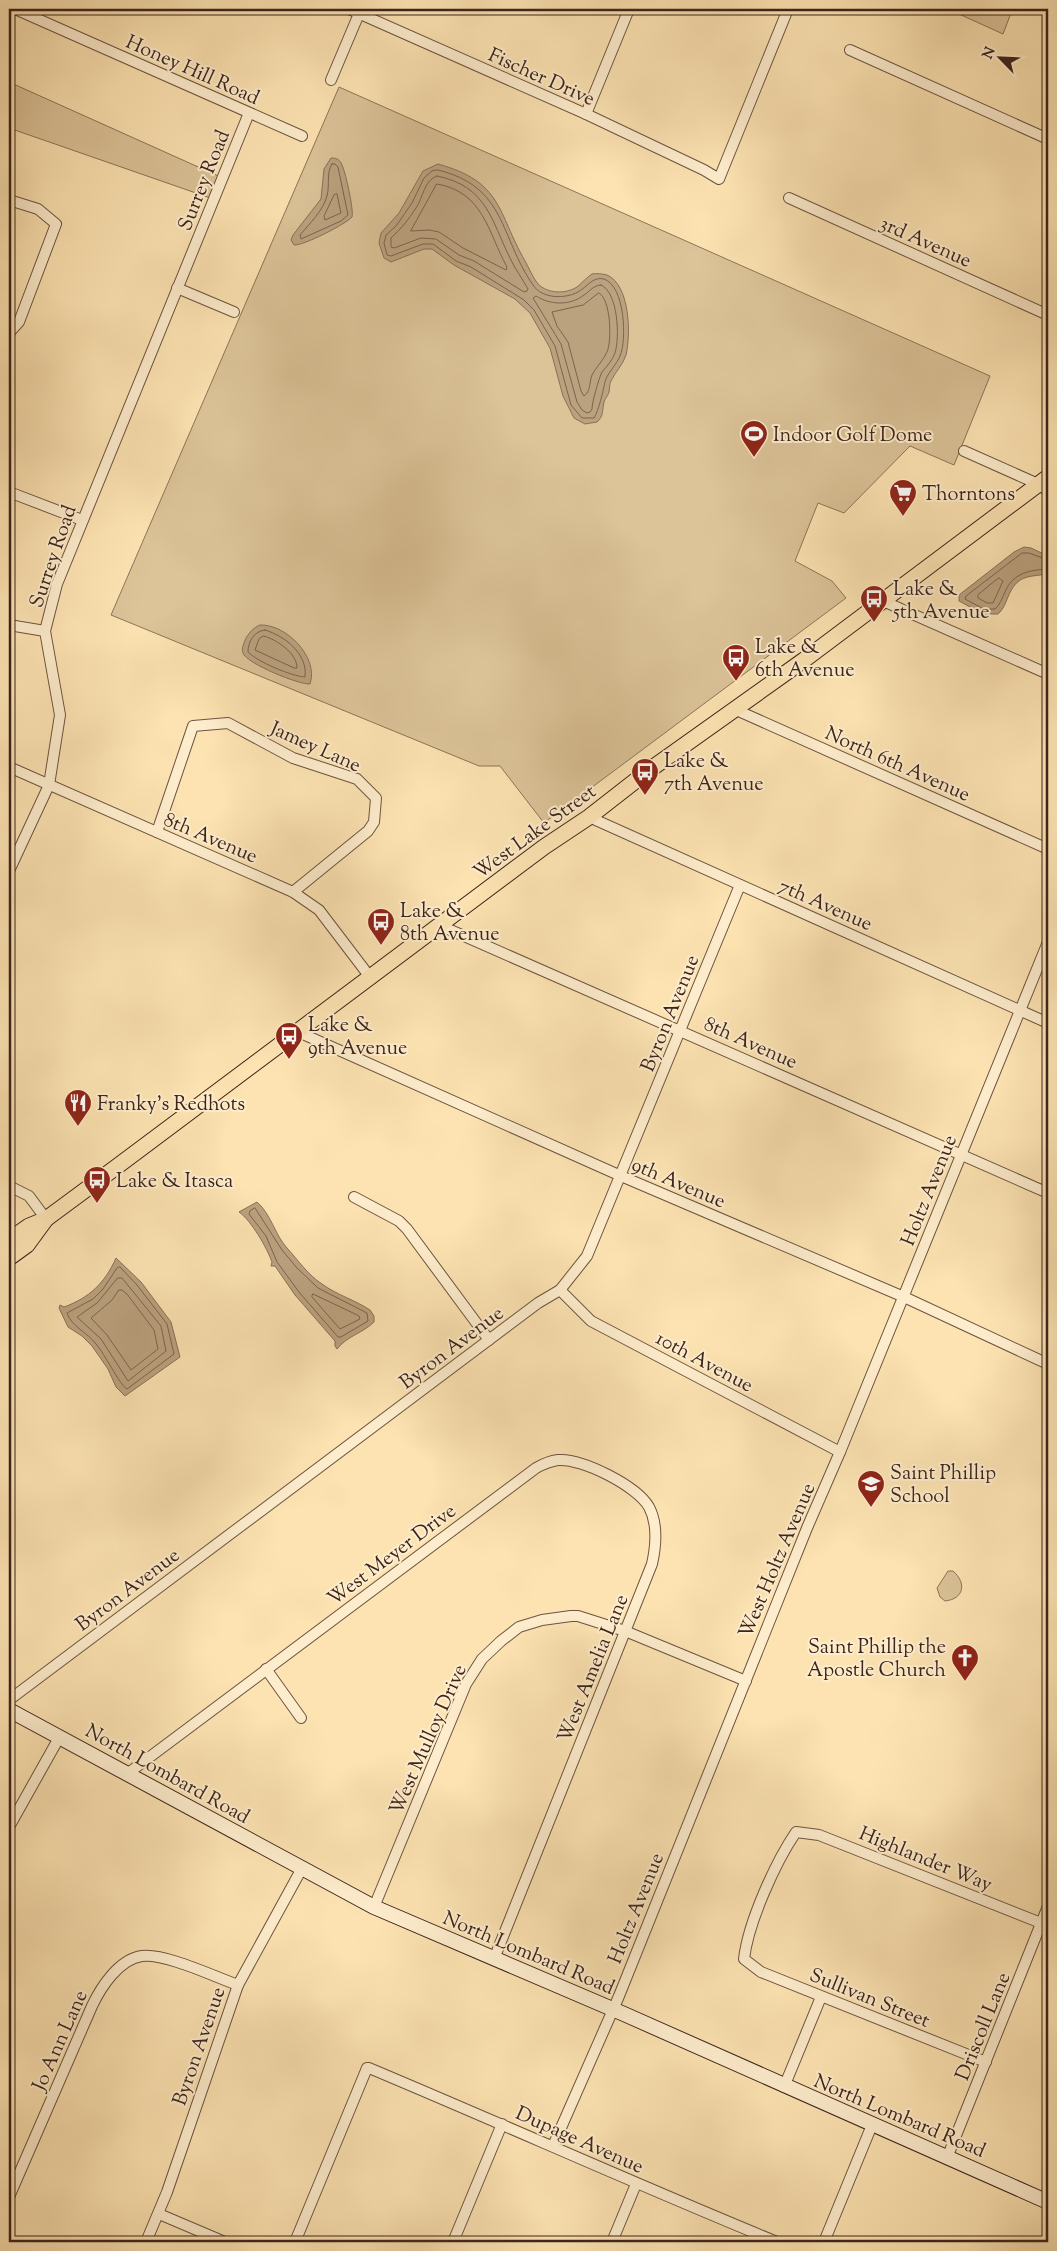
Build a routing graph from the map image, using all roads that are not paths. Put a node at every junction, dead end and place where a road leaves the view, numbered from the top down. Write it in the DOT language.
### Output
graph roads {
  1 [pos="15,9"];
  2 [pos="349,9"];
  3 [pos="629,9"];
  4 [pos="788,9"];
  5 [pos="360,11"];
  6 [pos="850,50"];
  7 [pos="331,80"];
  8 [pos="249,113"];
  9 [pos="586,114"];
  10 [pos="302,136"];
  11 [pos="1048,139"];
  12 [pos="789,198"];
  13 [pos="9,200"];
  14 [pos="177,288"];
  15 [pos="234,312"];
  16 [pos="1048,315"];
  17 [pos="9,333"];
  18 [pos="964,452"];
  19 [pos="1045,484"];
  20 [pos="9,492"];
  21 [pos="82,520"];
  22 [pos="884,601"];
  23 [pos="9,625"];
  24 [pos="45,631"];
  25 [pos="1048,674"];
  26 [pos="734,709"];
  27 [pos="9,767"];
  28 [pos="49,784"];
  29 [pos="589,817"];
  30 [pos="157,832"];
  31 [pos="1048,849"];
  32 [pos="9,871"];
  33 [pos="740,885"];
  34 [pos="293,892"];
  35 [pos="439,926"];
  36 [pos="1048,942"];
  37 [pos="370,977"];
  38 [pos="1020,1011"];
  39 [pos="1048,1023"];
  40 [pos="296,1031"];
  41 [pos="681,1031"];
  42 [pos="962,1154"];
  43 [pos="621,1176"];
  44 [pos="9,1186"];
  45 [pos="1048,1193"];
  46 [pos="354,1197"];
  47 [pos="46,1219"];
  48 [pos="9,1240"];
  49 [pos="9,1258"];
  50 [pos="560,1290"];
  51 [pos="904,1297"];
  52 [pos="489,1340"];
  53 [pos="1048,1364"];
  54 [pos="840,1452"];
  55 [pos="536,1468"];
  56 [pos="625,1631"];
  57 [pos="266,1669"];
  58 [pos="746,1681"];
  59 [pos="9,1700"];
  60 [pos="9,1710"];
  61 [pos="301,1718"];
  62 [pos="60,1736"];
  63 [pos="127,1774"];
  64 [pos="9,1827"];
  65 [pos="302,1870"];
  66 [pos="1048,1906"];
  67 [pos="374,1908"];
  68 [pos="1041,1923"];
  69 [pos="494,1959"];
  70 [pos="744,1959"];
  71 [pos="238,1985"];
  72 [pos="821,1997"];
  73 [pos="612,2010"];
  74 [pos="986,2062"];
  75 [pos="784,2087"];
  76 [pos="502,2124"];
  77 [pos="872,2125"];
  78 [pos="553,2146"];
  79 [pos="947,2158"];
  80 [pos="12,2182"];
  81 [pos="636,2184"];
  82 [pos="9,2197"];
  83 [pos="1048,2202"];
  84 [pos="159,2214"];
  85 [pos="146,2242"];
  86 [pos="225,2242"];
  87 [pos="295,2242"];
  88 [pos="453,2242"];
  89 [pos="612,2242"];
  90 [pos="777,2242"];
  91 [pos="824,2242"];
  1 -- 8 [label="street, Honey Hill Road"];
  2 -- 5 [label="street, Fischer Drive"];
  3 -- 9 [label="street"];
  4 -- 9 [label="street, Fischer Drive"];
  5 -- 7 [label="street"];
  5 -- 9 [label="street, Fischer Drive"];
  6 -- 11 [label="street"];
  8 -- 10 [label="street, Honey Hill Road"];
  8 -- 14 [label="street, Surrey Road"];
  12 -- 16 [label="street, 3rd Avenue"];
  13 -- 17 [label="street"];
  14 -- 15 [label="street"];
  14 -- 21 [label="street, Surrey Road"];
  18 -- 19 [label="street"];
  19 -- 22 [label="main road, West Lake Street"];
  20 -- 21 [label="street"];
  21 -- 24 [label="street, Surrey Road"];
  22 -- 25 [label="street"];
  22 -- 26 [label="main road, West Lake Street"];
  23 -- 24 [label="street"];
  24 -- 28 [label="street, Surrey Road"];
  26 -- 29 [label="main road, West Lake Street"];
  26 -- 31 [label="street, North 6th Avenue"];
  27 -- 28 [label="street, 8th Avenue"];
  28 -- 30 [label="street, 8th Avenue"];
  28 -- 32 [label="street, Surrey Road"];
  29 -- 33 [label="street, 7th Avenue"];
  29 -- 35 [label="main road, West Lake Street"];
  30 -- 34 [label="street, 8th Avenue"];
  30 -- 34 [label="street, Jamey Lane"];
  33 -- 38 [label="street, 7th Avenue"];
  33 -- 41 [label="street, Byron Avenue"];
  34 -- 37 [label="street, 8th Avenue"];
  35 -- 37 [label="main road, West Lake Street"];
  35 -- 41 [label="street, 8th Avenue"];
  36 -- 38 [label="street, Holtz Avenue"];
  37 -- 40 [label="main road, West Lake Street"];
  38 -- 39 [label="street, 7th Avenue"];
  38 -- 42 [label="street, Holtz Avenue"];
  40 -- 43 [label="street, 9th Avenue"];
  40 -- 47 [label="main road, West Lake Street"];
  41 -- 42 [label="street, 8th Avenue"];
  41 -- 43 [label="street, Byron Avenue"];
  42 -- 45 [label="street, 8th Avenue"];
  42 -- 51 [label="street, Holtz Avenue"];
  43 -- 50 [label="street, Byron Avenue"];
  43 -- 51 [label="street, 9th Avenue"];
  44 -- 47 [label="street"];
  46 -- 52 [label="street"];
  47 -- 48 [label="main road, West Lake Street"];
  47 -- 49 [label="main road, West Lake Street"];
  50 -- 52 [label="street, Byron Avenue"];
  50 -- 54 [label="street, 10th Avenue"];
  51 -- 53 [label="street, 9th Avenue"];
  51 -- 54 [label="street, Holtz Avenue"];
  52 -- 59 [label="street, Byron Avenue"];
  54 -- 58 [label="street, West Holtz Avenue"];
  55 -- 56 [label="street, West Amelia Lane"];
  55 -- 57 [label="street, West Meyer Drive"];
  56 -- 58 [label="street, West Mulloy Drive"];
  56 -- 67 [label="street, West Mulloy Drive"];
  56 -- 69 [label="street, West Amelia Lane"];
  57 -- 61 [label="street"];
  57 -- 63 [label="street, West Meyer Drive"];
  58 -- 73 [label="street, Holtz Avenue"];
  60 -- 62 [label="street, North Lombard Road"];
  62 -- 63 [label="street, North Lombard Road"];
  62 -- 64 [label="street"];
  63 -- 65 [label="street, North Lombard Road"];
  65 -- 67 [label="street, North Lombard Road"];
  65 -- 71 [label="street, Byron Avenue"];
  66 -- 68 [label="street, Driscoll Lane"];
  67 -- 69 [label="street, North Lombard Road"];
  68 -- 70 [label="street, Highlander Way"];
  68 -- 74 [label="street, Driscoll Lane"];
  69 -- 73 [label="street, North Lombard Road"];
  70 -- 72 [label="street, Sullivan Street"];
  71 -- 80 [label="street, Jo Ann Lane"];
  71 -- 84 [label="street, Byron Avenue"];
  72 -- 74 [label="street, Sullivan Street"];
  72 -- 75 [label="street"];
  73 -- 75 [label="street, North Lombard Road"];
  73 -- 78 [label="street, Holtz Avenue"];
  74 -- 79 [label="street, Driscoll Lane"];
  75 -- 77 [label="street, North Lombard Road"];
  76 -- 78 [label="street, Dupage Avenue"];
  76 -- 87 [label="street, Dupage Avenue"];
  76 -- 88 [label="street"];
  77 -- 79 [label="street, North Lombard Road"];
  77 -- 91 [label="street"];
  78 -- 81 [label="street, Dupage Avenue"];
  79 -- 83 [label="street, North Lombard Road"];
  80 -- 82 [label="street, Jo Ann Lane"];
  81 -- 89 [label="street"];
  81 -- 90 [label="street, Dupage Avenue"];
  84 -- 85 [label="street, Byron Avenue"];
  84 -- 86 [label="street"];
}
